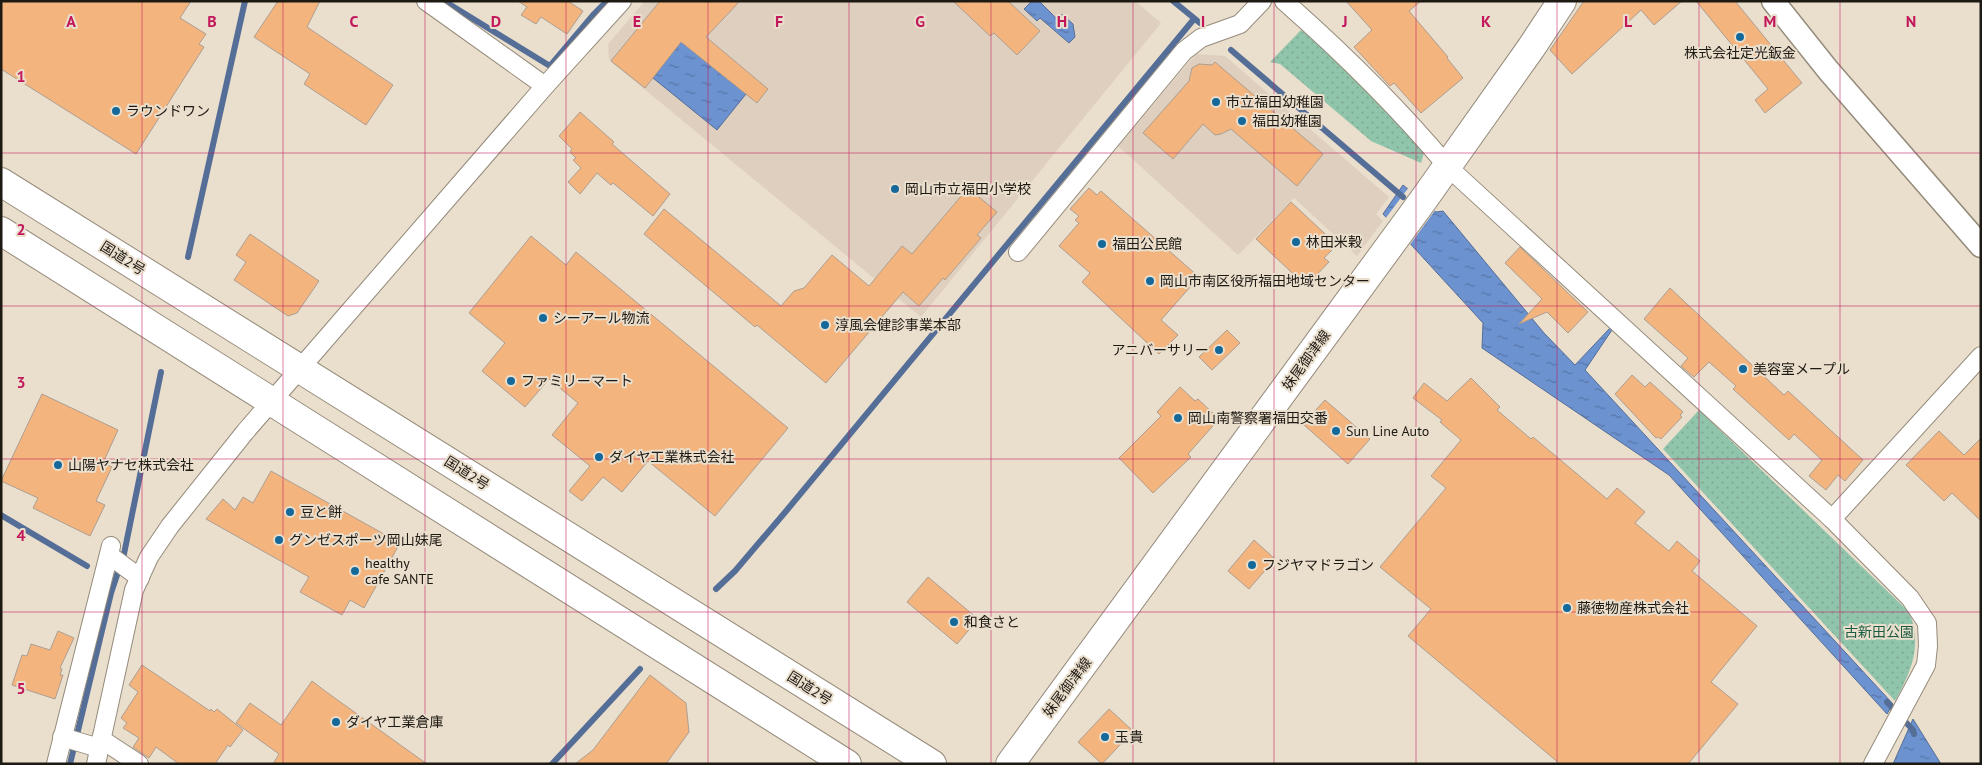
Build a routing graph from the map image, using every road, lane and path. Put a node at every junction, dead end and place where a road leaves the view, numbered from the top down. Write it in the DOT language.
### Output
graph roads {
  1 [pos="426,1"];
  2 [pos="622,1"];
  3 [pos="1262,1"];
  4 [pos="1284,1"];
  5 [pos="1562,1"];
  6 [pos="1773,1"];
  7 [pos="545,86"];
  8 [pos="1448,166"];
  9 [pos="1,182"];
  10 [pos="1,231"];
  11 [pos="1981,246"];
  12 [pos="1018,252"];
  13 [pos="1981,356"];
  14 [pos="300,368"];
  15 [pos="272,401"];
  16 [pos="1832,520"];
  17 [pos="134,574"];
  18 [pos="85,745"];
  19 [pos="56,764"];
  20 [pos="140,764"];
  21 [pos="846,764"];
  22 [pos="932,764"];
  23 [pos="1010,764"];
  24 [pos="1873,764"];
  1 -- 7 [label="street"];
  2 -- 7 [label="street"];
  3 -- 12 [label="street"];
  4 -- 8 [label="street"];
  5 -- 8 [label="main road, 妹尾御津線"];
  6 -- 11 [label="street"];
  7 -- 14 [label="street"];
  8 -- 16 [label="street"];
  8 -- 23 [label="main road, 妹尾御津線"];
  9 -- 14 [label="main road, 国道2号"];
  10 -- 15 [label="main road"];
  13 -- 16 [label="street"];
  14 -- 15 [label="street"];
  14 -- 22 [label="main road, 国道2号"];
  15 -- 17 [label="street"];
  15 -- 21 [label="main road"];
  16 -- 24 [label="street"];
  17 -- 18 [label="street"];
  17 -- 18 [label="street"];
  18 -- 19 [label="street"];
  18 -- 20 [label="street"];
}
